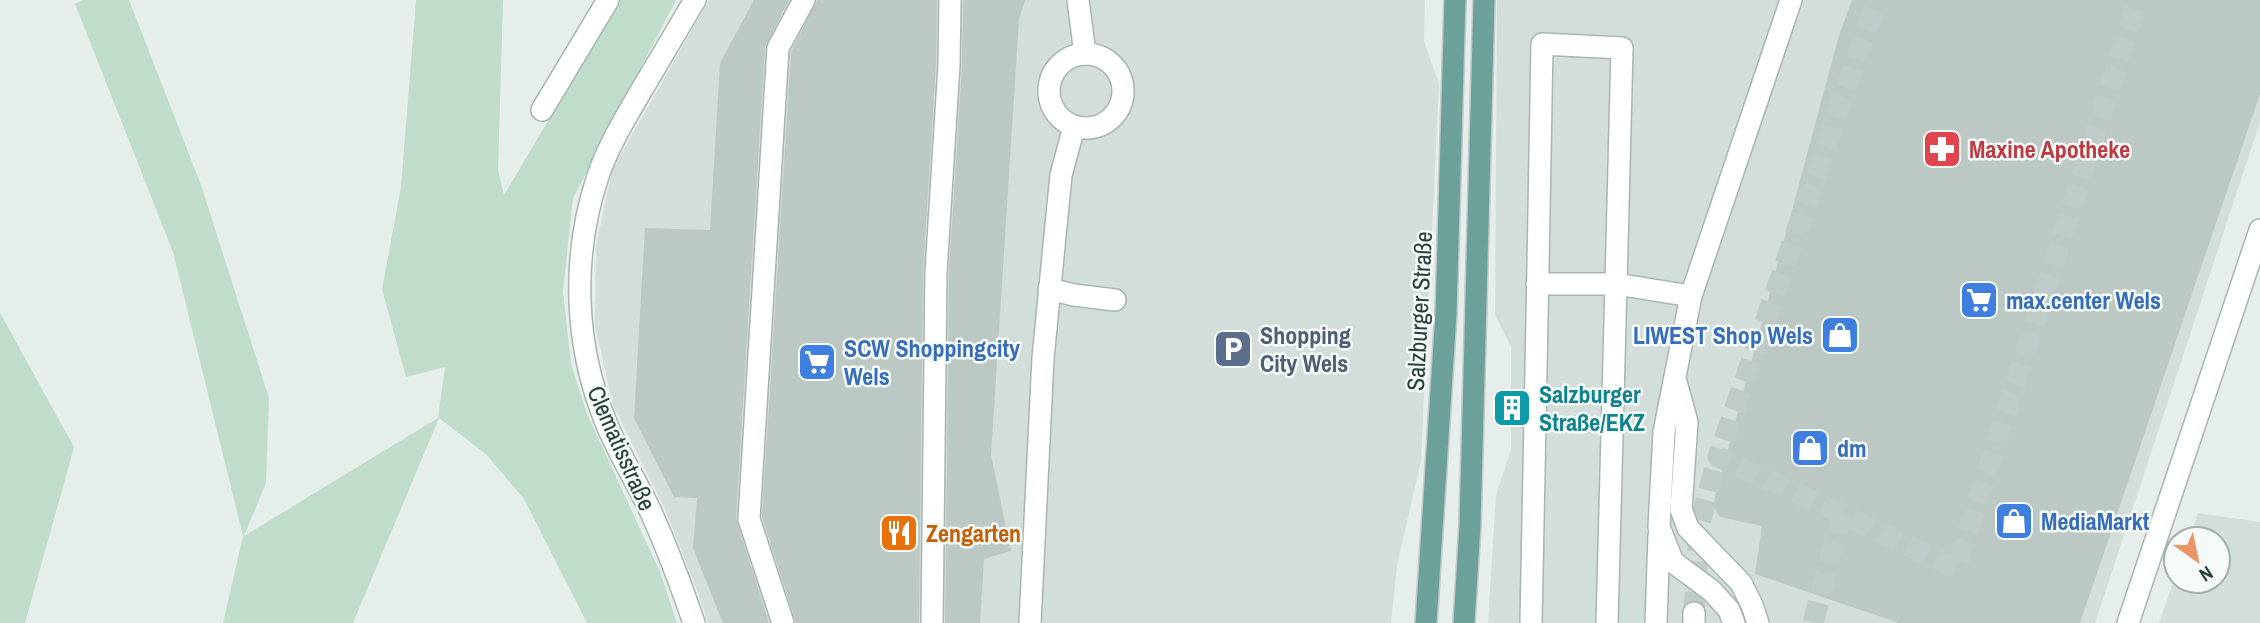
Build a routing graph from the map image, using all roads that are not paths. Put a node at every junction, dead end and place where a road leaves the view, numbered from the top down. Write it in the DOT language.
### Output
graph roads {
  1 [pos="608,0"];
  2 [pos="695,0"];
  3 [pos="804,0"];
  4 [pos="950,0"];
  5 [pos="1079,0"];
  6 [pos="1455,0"];
  7 [pos="1484,0"];
  8 [pos="1775,0"];
  9 [pos="1791,0"];
  10 [pos="1085,54"];
  11 [pos="1767,76"];
  12 [pos="542,110"];
  13 [pos="1074,127"];
  14 [pos="2260,230"];
  15 [pos="1537,284"];
  16 [pos="1616,284"];
  17 [pos="1049,289"];
  18 [pos="1691,296"];
  19 [pos="1115,300"];
  20 [pos="1675,380"];
  21 [pos="1659,527"];
  22 [pos="694,623"];
  23 [pos="783,623"];
  24 [pos="932,623"];
  25 [pos="1030,623"];
  26 [pos="1426,623"];
  27 [pos="1464,623"];
  28 [pos="1531,623"];
  29 [pos="1607,623"];
  30 [pos="1656,623"];
  31 [pos="1734,623"];
  32 [pos="1758,623"];
  33 [pos="2128,623"];
  1 -- 12 [label="street"];
  2 -- 22 [label="street, Clematisstraße"];
  3 -- 23 [label="street"];
  4 -- 24 [label="street"];
  5 -- 10 [label="street"];
  6 -- 26 [label="main road, Salzburger Straße"];
  7 -- 27 [label="main road"];
  8 -- 11 [label="street"];
  9 -- 11 [label="street"];
  10 -- 13 [label="street"];
  10 -- 13 [label="street"];
  11 -- 18 [label="street"];
  13 -- 17 [label="street"];
  14 -- 33 [label="street"];
  15 -- 16 [label="street"];
  15 -- 16 [label="street"];
  15 -- 28 [label="street"];
  16 -- 18 [label="street"];
  16 -- 29 [label="street"];
  17 -- 19 [label="street"];
  17 -- 25 [label="street"];
  18 -- 20 [label="street"];
  20 -- 21 [label="street"];
  20 -- 32 [label="street"];
  21 -- 30 [label="street"];
  21 -- 31 [label="street"];
}
